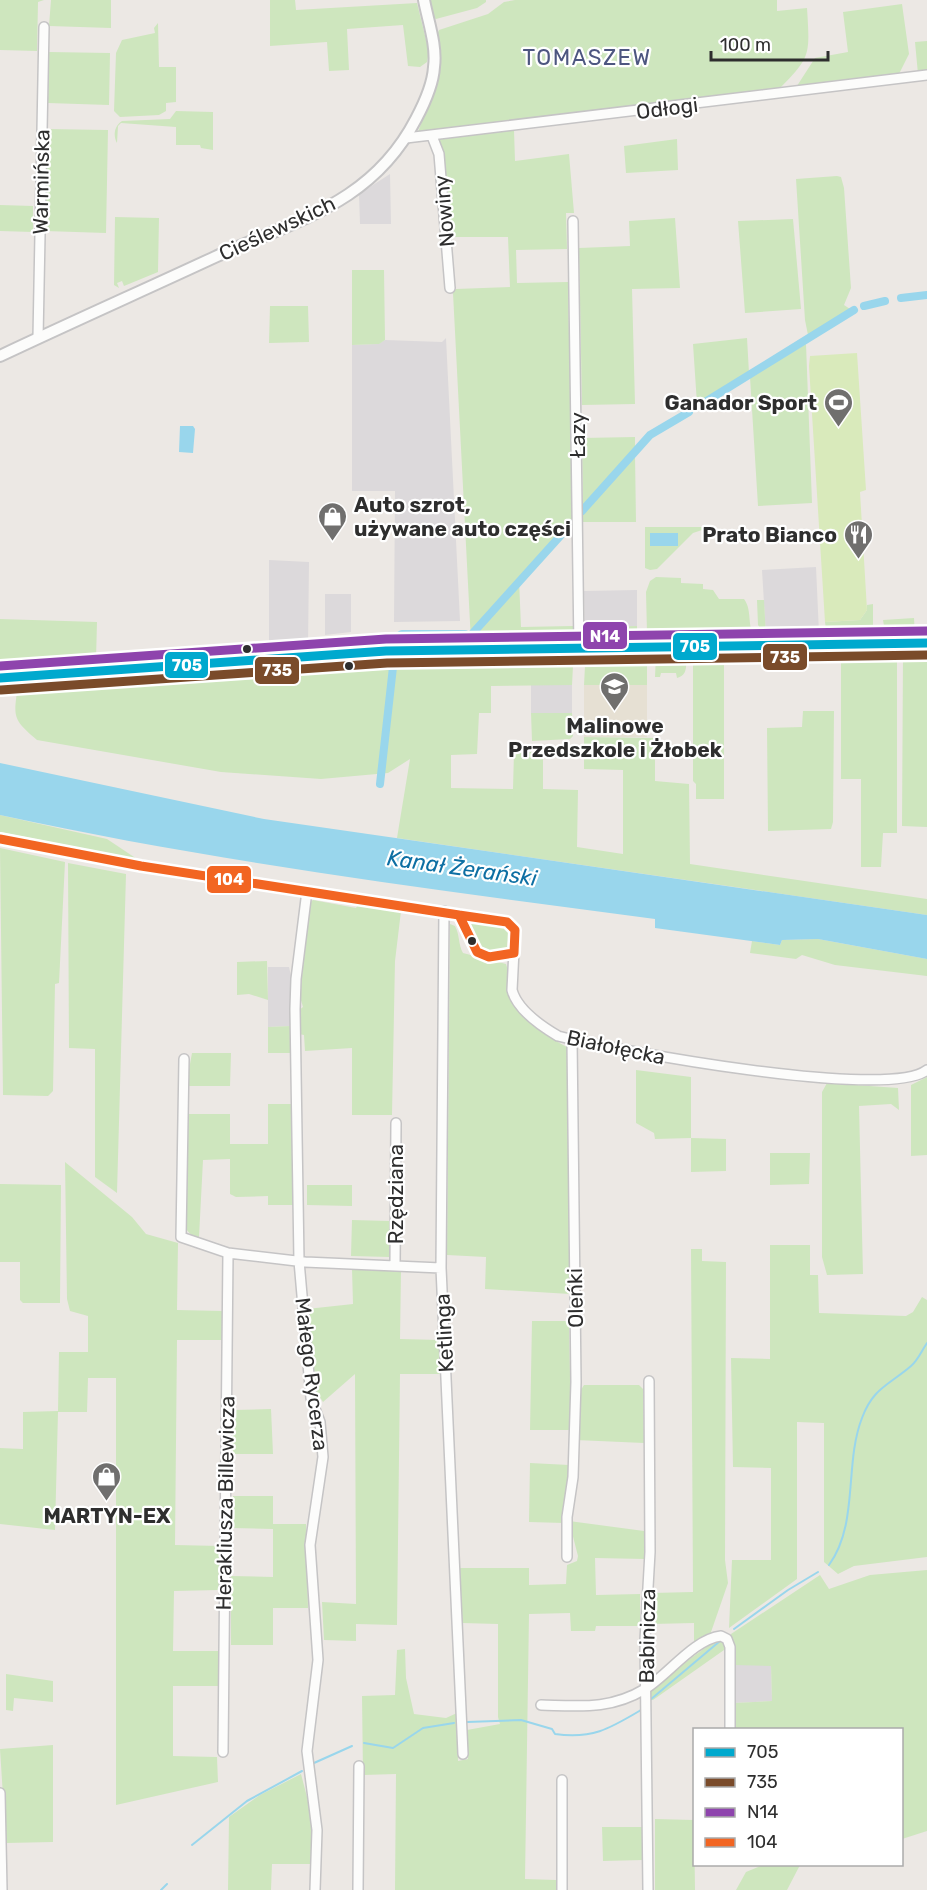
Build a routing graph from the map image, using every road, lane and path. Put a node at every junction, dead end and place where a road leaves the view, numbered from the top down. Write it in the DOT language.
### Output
graph roads {
  1 [pos="424,0"];
  2 [pos="44,27"];
  3 [pos="927,75"];
  4 [pos="432,136"];
  5 [pos="406,138"];
  6 [pos="573,221"];
  7 [pos="450,288"];
  8 [pos="38,338"];
  9 [pos="0,356"];
  10 [pos="927,643"];
  11 [pos="579,648"];
  12 [pos="0,678"];
  13 [pos="0,839"];
  14 [pos="307,891"];
  15 [pos="444,912"];
  16 [pos="572,1040"];
  17 [pos="184,1059"];
  18 [pos="927,1070"];
  19 [pos="396,1123"];
  20 [pos="228,1253"];
  21 [pos="298,1261"];
  22 [pos="395,1266"];
  23 [pos="441,1268"];
  24 [pos="649,1381"];
  25 [pos="567,1557"];
  26 [pos="646,1688"];
  27 [pos="541,1705"];
  28 [pos="730,1728"];
  29 [pos="223,1752"];
  30 [pos="463,1754"];
  31 [pos="359,1766"];
  32 [pos="562,1780"];
  33 [pos="0,1793"];
  34 [pos="2,1890"];
  35 [pos="315,1890"];
  36 [pos="358,1890"];
  37 [pos="562,1890"];
  38 [pos="648,1890"];
  1 -- 5 [label="street, Cieślewskich"];
  2 -- 8 [label="street, Warmińska"];
  3 -- 4 [label="street, Odłogi"];
  4 -- 5 [label="street, Odłogi"];
  4 -- 7 [label="street, Nowiny"];
  5 -- 8 [label="street, Cieślewskich"];
  6 -- 11 [label="street, Łazy"];
  8 -- 9 [label="street, Cieślewskich"];
  10 -- 11 [label="main road"];
  11 -- 12 [label="main road"];
  13 -- 14 [label="street, Białołęcka"];
  14 -- 15 [label="street, Białołęcka"];
  14 -- 21 [label="street, Małego Rycerza"];
  15 -- 16 [label="street, Białołęcka"];
  15 -- 23 [label="street, Ketlinga"];
  16 -- 18 [label="street, Białołęcka"];
  16 -- 25 [label="street, Oleńki"];
  17 -- 20 [label="street"];
  19 -- 22 [label="street, Rzędziana"];
  20 -- 21 [label="street"];
  20 -- 29 [label="street, Herakliusza Billewicza"];
  21 -- 22 [label="street"];
  21 -- 35 [label="street, Małego Rycerza"];
  22 -- 23 [label="street"];
  23 -- 30 [label="street, Ketlinga"];
  24 -- 26 [label="street, Babinicza"];
  26 -- 27 [label="street"];
  26 -- 28 [label="street"];
  26 -- 38 [label="street, Babinicza"];
  31 -- 36 [label="street"];
  32 -- 37 [label="street"];
  33 -- 34 [label="street"];
}
